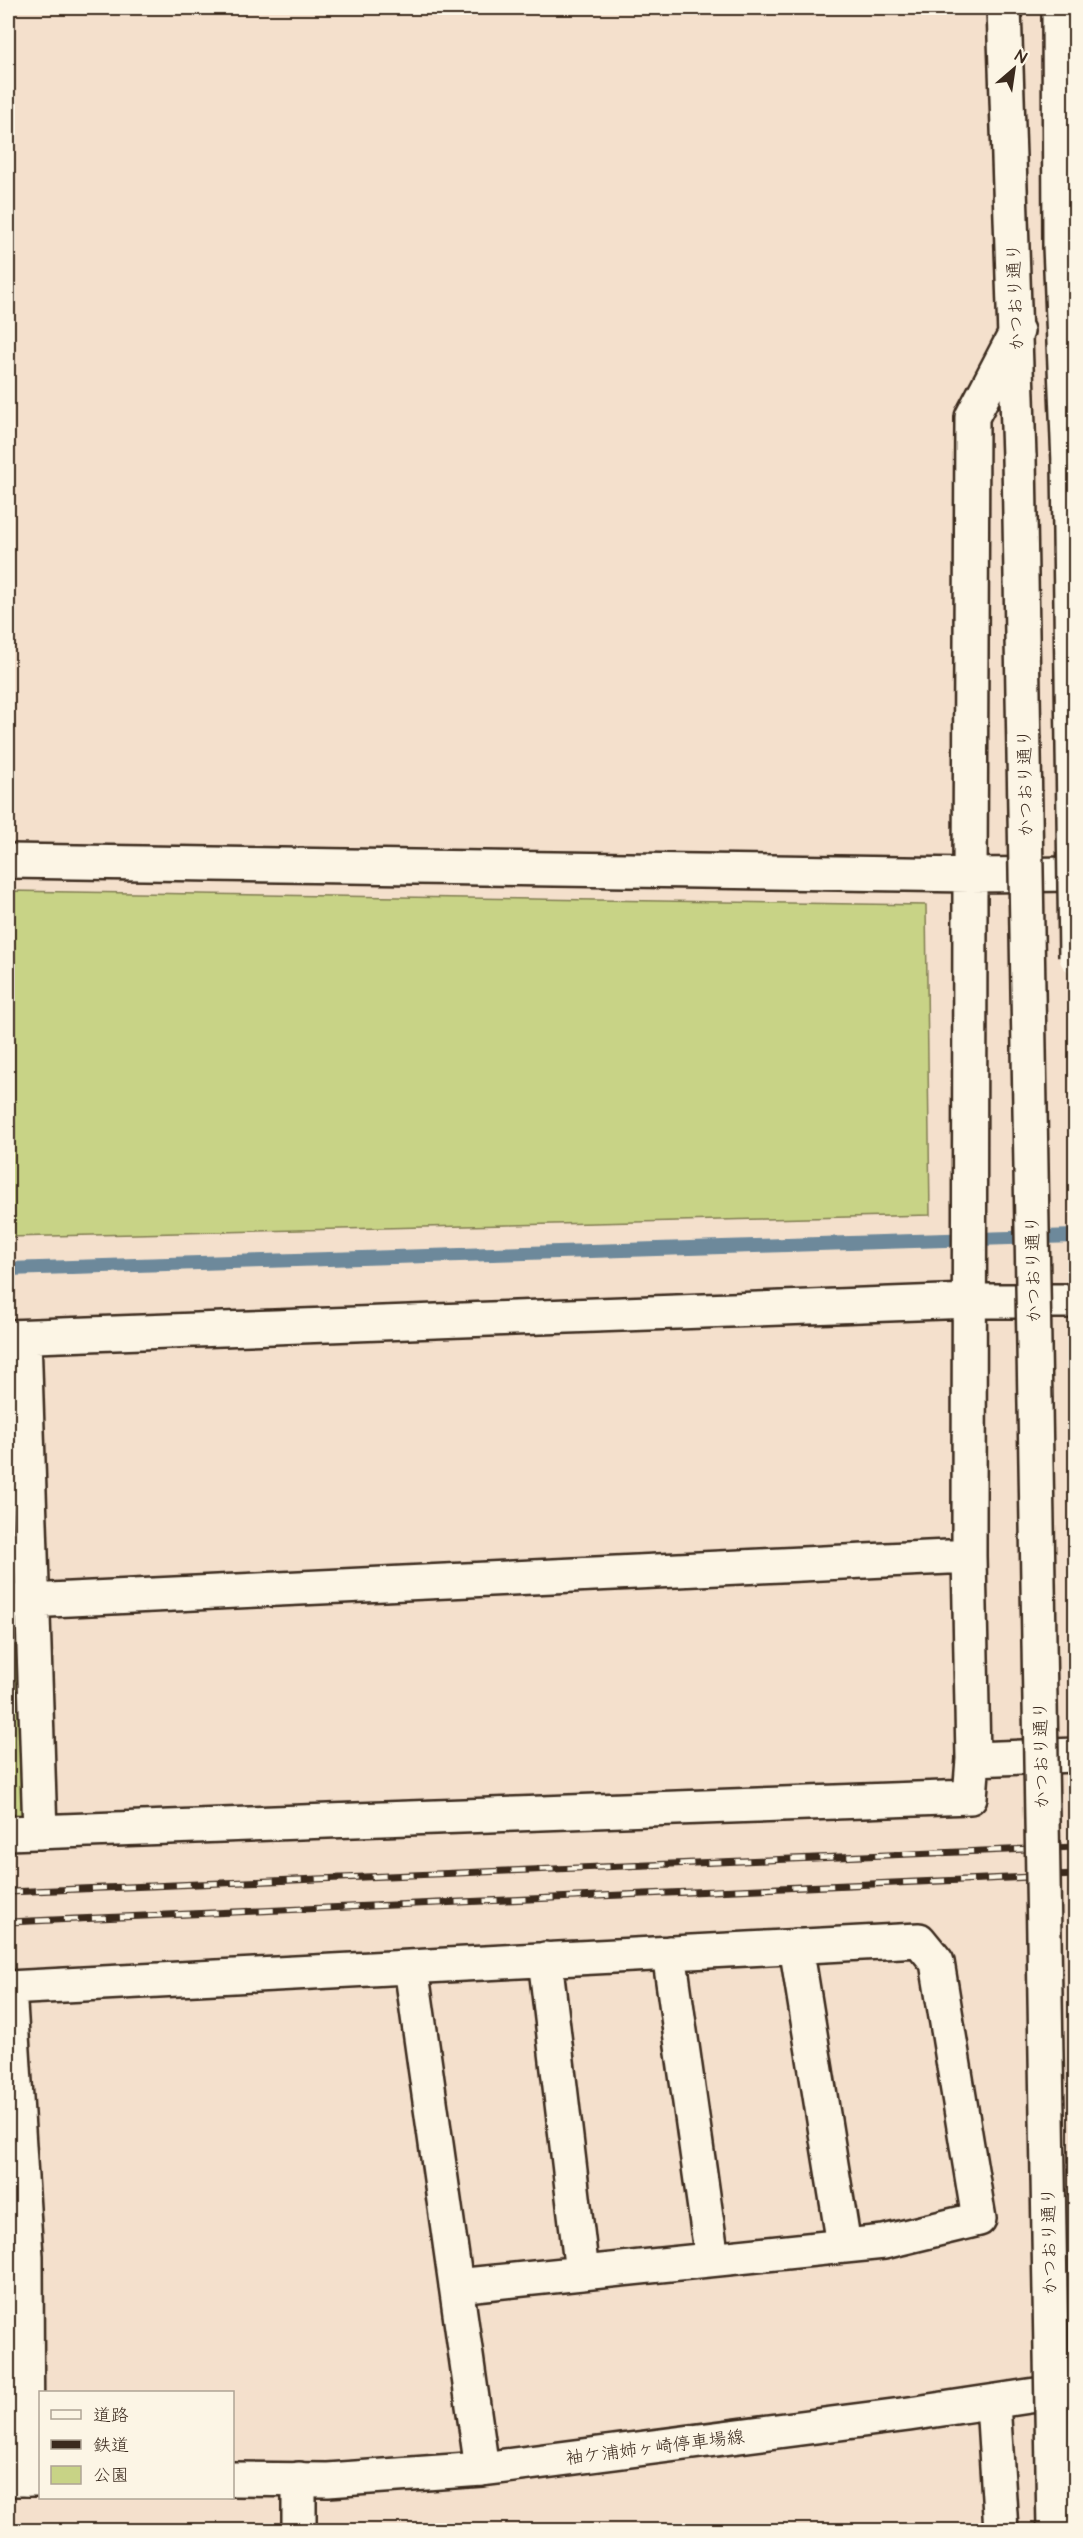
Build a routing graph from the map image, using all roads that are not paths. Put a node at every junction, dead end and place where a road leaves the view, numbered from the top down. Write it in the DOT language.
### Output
graph roads {
  1 [pos="1005,8"];
  2 [pos="1064,14"];
  3 [pos="1060,246"];
  4 [pos="1076,291"];
  5 [pos="1017,331"];
  6 [pos="8,861"];
  7 [pos="1076,874"];
  8 [pos="970,875"];
  9 [pos="1076,957"];
  10 [pos="970,1289"];
  11 [pos="1076,1301"];
  12 [pos="16,1337"];
  13 [pos="969,1557"];
  14 [pos="20,1601"];
  15 [pos="1076,1755"];
  16 [pos="973,1759"];
  17 [pos="40,1832"];
  18 [pos="8,1833"];
  19 [pos="796,1946"];
  20 [pos="669,1953"];
  21 [pos="545,1959"];
  22 [pos="411,1967"];
  23 [pos="8,1988"];
  24 [pos="844,2246"];
  25 [pos="17,2256"];
  26 [pos="712,2259"];
  27 [pos="582,2273"];
  28 [pos="456,2286"];
  29 [pos="1076,2389"];
  30 [pos="993,2403"];
  31 [pos="482,2469"];
  32 [pos="25,2479"];
  33 [pos="234,2480"];
  34 [pos="299,2480"];
  35 [pos="299,2530"];
  36 [pos="1001,2530"];
  37 [pos="1054,2530"];
  1 -- 5 [label="street, かつおり通り"];
  2 -- 3 [label="street"];
  3 -- 4 [label="street"];
  3 -- 9 [label="street, bridge"];
  5 -- 8 [label="street"];
  5 -- 37 [label="street, かつおり通り, bridge"];
  6 -- 8 [label="street"];
  7 -- 8 [label="street"];
  8 -- 10 [label="street"];
  10 -- 11 [label="street"];
  10 -- 12 [label="street"];
  10 -- 13 [label="street"];
  12 -- 14 [label="street"];
  13 -- 14 [label="street"];
  13 -- 16 [label="street"];
  14 -- 17 [label="street"];
  15 -- 16 [label="street"];
  16 -- 17 [label="street"];
  17 -- 18 [label="street"];
  19 -- 20 [label="street"];
  19 -- 24 [label="street"];
  19 -- 24 [label="street"];
  20 -- 21 [label="street"];
  20 -- 26 [label="street"];
  21 -- 22 [label="street"];
  21 -- 27 [label="street"];
  22 -- 23 [label="street"];
  22 -- 28 [label="street"];
  23 -- 25 [label="street"];
  24 -- 26 [label="street"];
  25 -- 32 [label="street"];
  26 -- 27 [label="street"];
  27 -- 28 [label="street"];
  28 -- 31 [label="street"];
  29 -- 30 [label="street, 袖ケ浦姉ヶ崎停車場線"];
  30 -- 31 [label="street, 袖ケ浦姉ヶ崎停車場線"];
  30 -- 36 [label="street"];
  31 -- 34 [label="street, 袖ケ浦姉ヶ崎停車場線"];
  33 -- 34 [label="street, 袖ケ浦姉ヶ崎停車場線"];
  34 -- 35 [label="street"];
}
